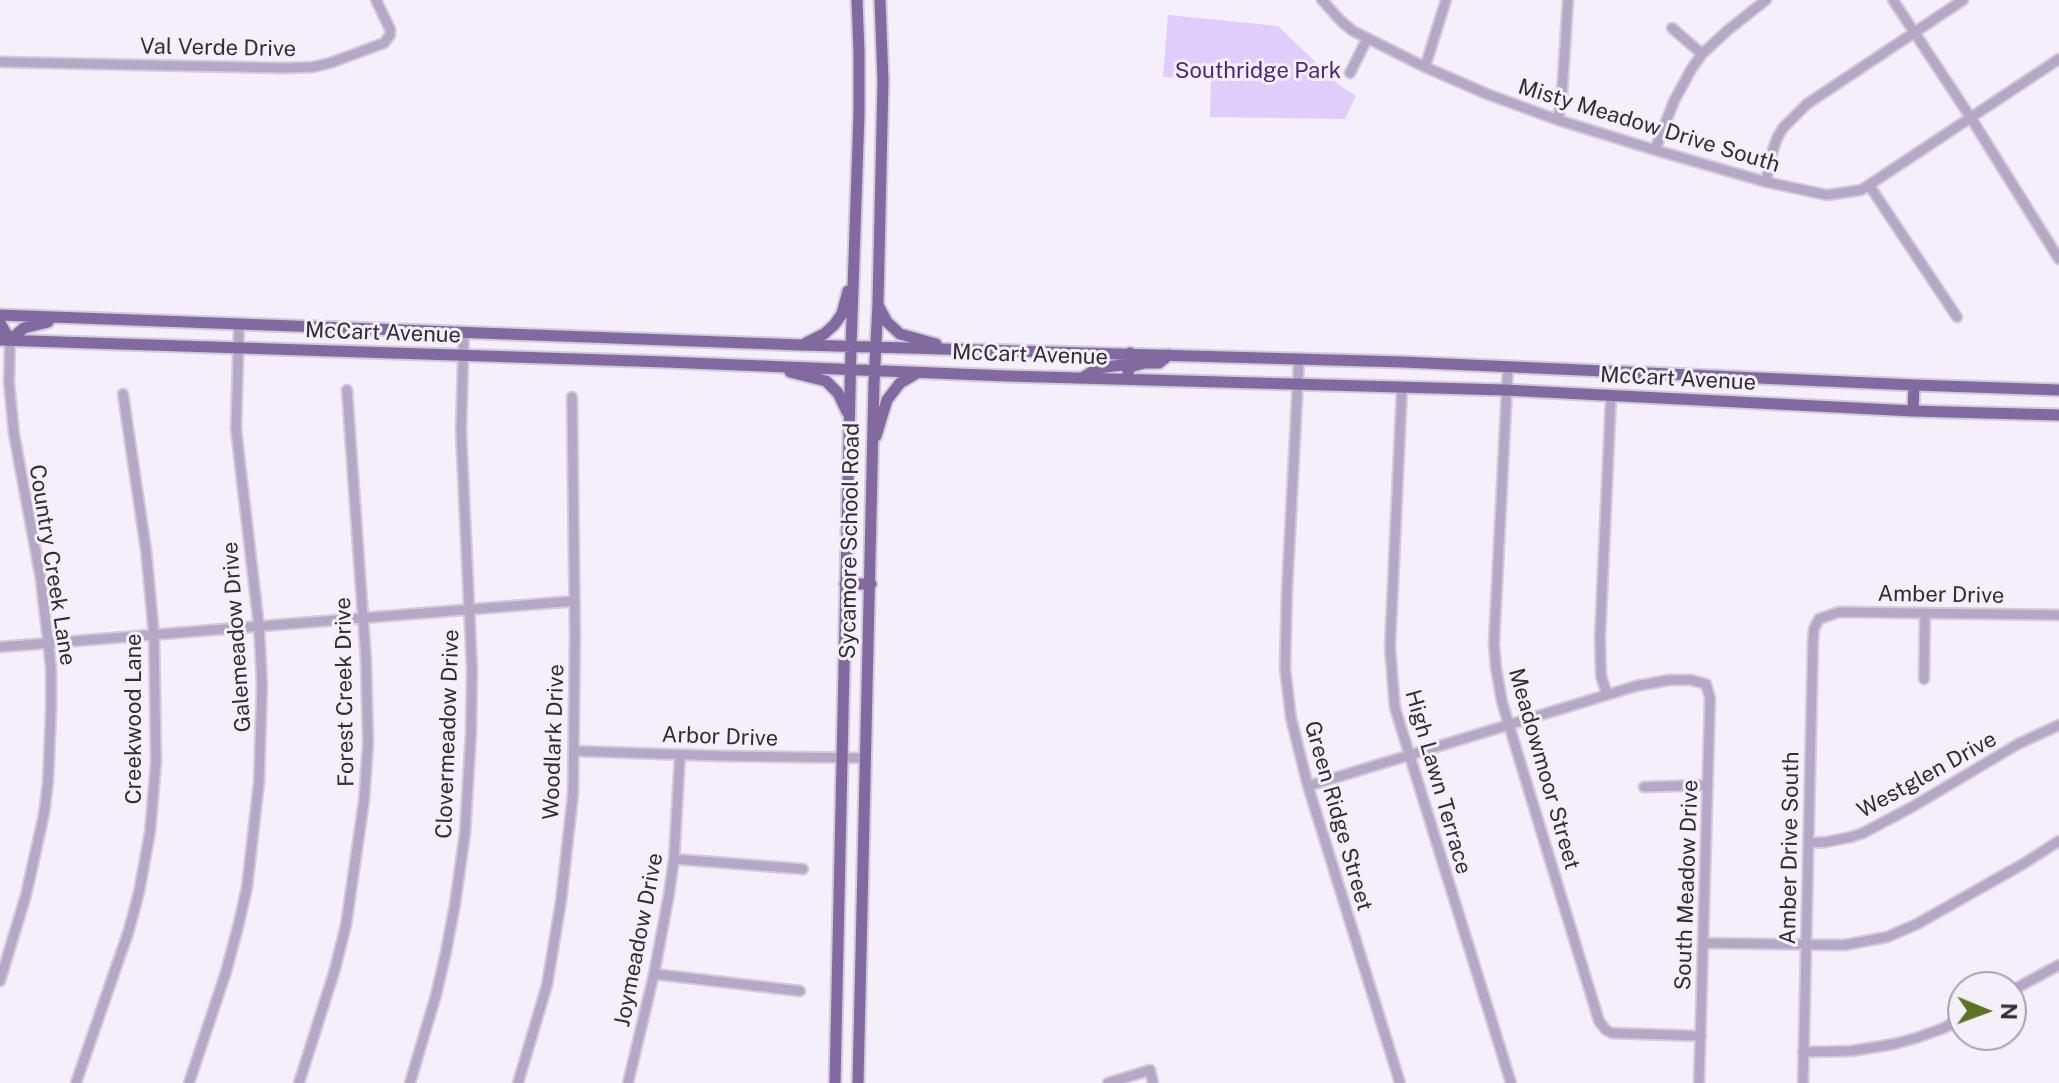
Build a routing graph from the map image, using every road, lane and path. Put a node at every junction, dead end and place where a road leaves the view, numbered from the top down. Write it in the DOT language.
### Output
graph roads {
  1 [pos="376,0"];
  2 [pos="857,0"];
  3 [pos="880,0"];
  4 [pos="1322,0"];
  5 [pos="1446,0"];
  6 [pos="1568,0"];
  7 [pos="1893,0"];
  8 [pos="1963,0"];
  9 [pos="1762,1"];
  10 [pos="1672,28"];
  11 [pos="1914,32"];
  12 [pos="1367,39"];
  13 [pos="1702,54"];
  14 [pos="2059,59"];
  15 [pos="0,62"];
  16 [pos="1425,67"];
  17 [pos="1350,73"];
  18 [pos="1971,118"];
  19 [pos="1558,120"];
  20 [pos="1655,150"];
  21 [pos="858,160"];
  22 [pos="880,162"];
  23 [pos="1766,182"];
  24 [pos="1869,185"];
  25 [pos="2059,259"];
  26 [pos="854,271"];
  27 [pos="878,303"];
  28 [pos="0,315"];
  29 [pos="1957,317"];
  30 [pos="67,318"];
  31 [pos="0,323"];
  32 [pos="239,325"];
  33 [pos="464,332"];
  34 [pos="5,340"];
  35 [pos="665,340"];
  36 [pos="801,345"];
  37 [pos="851,346"];
  38 [pos="875,347"];
  39 [pos="237,348"];
  40 [pos="952,349"];
  41 [pos="1130,353"];
  42 [pos="1169,355"];
  43 [pos="463,356"];
  44 [pos="1299,360"];
  45 [pos="666,362"];
  46 [pos="762,366"];
  47 [pos="1508,367"];
  48 [pos="851,369"];
  49 [pos="874,370"];
  50 [pos="919,372"];
  51 [pos="1083,377"];
  52 [pos="1128,378"];
  53 [pos="1296,383"];
  54 [pos="1914,385"];
  55 [pos="1402,387"];
  56 [pos="347,390"];
  57 [pos="1505,390"];
  58 [pos="2059,390"];
  59 [pos="123,394"];
  60 [pos="1611,396"];
  61 [pos="572,397"];
  62 [pos="1913,411"];
  63 [pos="2059,415"];
  64 [pos="850,419"];
  65 [pos="872,447"];
  66 [pos="845,584"];
  67 [pos="871,584"];
  68 [pos="575,601"];
  69 [pos="469,609"];
  70 [pos="1925,613"];
  71 [pos="2059,615"];
  72 [pos="1823,616"];
  73 [pos="363,618"];
  74 [pos="259,627"];
  75 [pos="154,635"];
  76 [pos="49,644"];
  77 [pos="0,647"];
  78 [pos="1924,679"];
  79 [pos="1607,694"];
  80 [pos="1509,724"];
  81 [pos="2059,725"];
  82 [pos="574,751"];
  83 [pos="680,755"];
  84 [pos="1409,756"];
  85 [pos="842,758"];
  86 [pos="866,758"];
  87 [pos="1708,785"];
  88 [pos="1308,786"];
  89 [pos="1644,787"];
  90 [pos="2059,841"];
  91 [pos="1809,843"];
  92 [pos="674,859"];
  93 [pos="803,869"];
  94 [pos="839,906"];
  95 [pos="862,907"];
  96 [pos="1703,943"];
  97 [pos="1806,945"];
  98 [pos="2059,965"];
  99 [pos="654,974"];
  100 [pos="0,981"];
  101 [pos="2027,982"];
  102 [pos="800,991"];
  103 [pos="1947,1026"];
  104 [pos="1701,1036"];
  105 [pos="1803,1052"];
  106 [pos="76,1083"];
  107 [pos="189,1083"];
  108 [pos="299,1083"];
  109 [pos="410,1083"];
  110 [pos="518,1083"];
  111 [pos="628,1083"];
  112 [pos="835,1083"];
  113 [pos="858,1083"];
  114 [pos="1108,1083"];
  115 [pos="1153,1083"];
  116 [pos="1400,1083"];
  117 [pos="1511,1083"];
  118 [pos="1699,1083"];
  119 [pos="1803,1083"];
  1 -- 15 [label="street, Val Verde Drive"];
  2 -- 21 [label="main road, Sycamore School Road"];
  3 -- 22 [label="main road, Sycamore School Road"];
  4 -- 12 [label="street, Misty Meadow Drive South"];
  5 -- 16 [label="street"];
  6 -- 19 [label="street"];
  7 -- 11 [label="street"];
  8 -- 11 [label="street"];
  9 -- 13 [label="street"];
  10 -- 13 [label="street"];
  11 -- 18 [label="street"];
  11 -- 23 [label="street"];
  12 -- 16 [label="street, Misty Meadow Drive South"];
  12 -- 17 [label="street"];
  13 -- 20 [label="street"];
  14 -- 18 [label="street, Misty Meadow Drive South"];
  16 -- 19 [label="street, Misty Meadow Drive South"];
  18 -- 24 [label="street, Misty Meadow Drive South"];
  18 -- 25 [label="street"];
  19 -- 20 [label="street, Misty Meadow Drive South"];
  20 -- 23 [label="street, Misty Meadow Drive South"];
  21 -- 22 [label="main road"];
  21 -- 26 [label="main road, Sycamore School Road"];
  22 -- 27 [label="main road, Sycamore School Road"];
  23 -- 24 [label="street, Misty Meadow Drive South"];
  24 -- 29 [label="street"];
  26 -- 36 [label="main road"];
  26 -- 37 [label="main road, Sycamore School Road"];
  27 -- 38 [label="main road, Sycamore School Road"];
  27 -- 40 [label="main road"];
  28 -- 30 [label="main road, McCart Avenue"];
  30 -- 32 [label="main road, McCart Avenue"];
  30 -- 34 [label="main road"];
  31 -- 34 [label="main road"];
  32 -- 33 [label="main road, McCart Avenue"];
  32 -- 39 [label="street, Galemeadow Drive"];
  33 -- 35 [label="main road, McCart Avenue"];
  33 -- 43 [label="street, Clovermeadow Drive"];
  34 -- 39 [label="main road, McCart Avenue"];
  34 -- 76 [label="street, Country Creek Lane"];
  35 -- 36 [label="main road, McCart Avenue"];
  35 -- 45 [label="main road"];
  36 -- 37 [label="main road, McCart Avenue"];
  37 -- 38 [label="main road, McCart Avenue"];
  37 -- 48 [label="main road, Sycamore School Road"];
  38 -- 40 [label="main road, McCart Avenue"];
  38 -- 49 [label="main road, Sycamore School Road"];
  39 -- 43 [label="main road, McCart Avenue"];
  39 -- 74 [label="street, Galemeadow Drive"];
  40 -- 41 [label="main road, McCart Avenue"];
  41 -- 42 [label="main road, McCart Avenue"];
  41 -- 51 [label="main road"];
  42 -- 44 [label="main road, McCart Avenue"];
  42 -- 52 [label="main road"];
  43 -- 45 [label="main road, McCart Avenue"];
  43 -- 69 [label="street, Clovermeadow Drive"];
  44 -- 47 [label="main road, McCart Avenue"];
  44 -- 53 [label="street, Green Ridge Street"];
  45 -- 46 [label="main road, McCart Avenue"];
  46 -- 48 [label="main road, McCart Avenue"];
  46 -- 64 [label="main road"];
  47 -- 54 [label="main road, McCart Avenue"];
  47 -- 57 [label="street, Meadowmoor Street"];
  48 -- 49 [label="main road, McCart Avenue"];
  48 -- 64 [label="main road, Sycamore School Road"];
  49 -- 50 [label="main road, McCart Avenue"];
  49 -- 65 [label="main road, Sycamore School Road"];
  50 -- 51 [label="main road, McCart Avenue"];
  50 -- 65 [label="main road"];
  51 -- 52 [label="main road, McCart Avenue"];
  52 -- 53 [label="main road, McCart Avenue"];
  53 -- 55 [label="main road, McCart Avenue"];
  53 -- 88 [label="street, Green Ridge Street"];
  54 -- 58 [label="main road, McCart Avenue"];
  54 -- 62 [label="main road"];
  55 -- 57 [label="main road, McCart Avenue"];
  55 -- 84 [label="street, High Lawn Terrace"];
  56 -- 73 [label="street, Forest Creek Drive"];
  57 -- 60 [label="main road, McCart Avenue"];
  57 -- 80 [label="street, Meadowmoor Street"];
  59 -- 75 [label="street, Creekwood Lane"];
  60 -- 62 [label="main road, McCart Avenue"];
  60 -- 79 [label="street"];
  61 -- 68 [label="street, Woodlark Drive"];
  62 -- 63 [label="main road, McCart Avenue"];
  64 -- 66 [label="main road, Sycamore School Road"];
  65 -- 67 [label="main road, Sycamore School Road"];
  66 -- 67 [label="main road"];
  66 -- 85 [label="main road, Sycamore School Road"];
  67 -- 86 [label="main road, Sycamore School Road"];
  68 -- 69 [label="street"];
  68 -- 82 [label="street, Woodlark Drive"];
  69 -- 73 [label="street"];
  69 -- 109 [label="street, Clovermeadow Drive"];
  70 -- 71 [label="street, Amber Drive"];
  70 -- 72 [label="street, Amber Drive"];
  70 -- 78 [label="street"];
  72 -- 91 [label="street, Amber Drive South"];
  73 -- 74 [label="street"];
  73 -- 108 [label="street, Forest Creek Drive"];
  74 -- 75 [label="street"];
  74 -- 107 [label="street, Galemeadow Drive"];
  75 -- 76 [label="street"];
  75 -- 106 [label="street, Creekwood Lane"];
  76 -- 77 [label="street"];
  76 -- 100 [label="street, Country Creek Lane"];
  79 -- 80 [label="street"];
  79 -- 87 [label="street, South Meadow Drive"];
  80 -- 84 [label="street"];
  80 -- 104 [label="street, Meadowmoor Street"];
  81 -- 91 [label="street, Westglen Drive"];
  82 -- 83 [label="street, Arbor Drive"];
  82 -- 110 [label="street, Woodlark Drive"];
  83 -- 85 [label="street, Arbor Drive"];
  83 -- 92 [label="street, Joymeadow Drive"];
  84 -- 88 [label="street"];
  84 -- 117 [label="street, High Lawn Terrace"];
  85 -- 86 [label="street, Arbor Drive"];
  85 -- 94 [label="main road, Sycamore School Road"];
  86 -- 95 [label="main road, Sycamore School Road"];
  87 -- 89 [label="street"];
  87 -- 96 [label="street, South Meadow Drive"];
  88 -- 116 [label="street, Green Ridge Street"];
  90 -- 97 [label="street"];
  91 -- 97 [label="street, Amber Drive South"];
  92 -- 93 [label="street"];
  92 -- 99 [label="street, Joymeadow Drive"];
  94 -- 95 [label="main road"];
  94 -- 112 [label="main road, Sycamore School Road"];
  95 -- 113 [label="main road, Sycamore School Road"];
  96 -- 97 [label="street"];
  96 -- 104 [label="street, South Meadow Drive"];
  97 -- 105 [label="street, Amber Drive South"];
  98 -- 101 [label="street"];
  99 -- 102 [label="street"];
  99 -- 111 [label="street, Joymeadow Drive"];
  103 -- 105 [label="street"];
  104 -- 118 [label="street, South Meadow Drive"];
  105 -- 119 [label="street, Amber Drive South"];
  114 -- 115 [label="street"];
}
